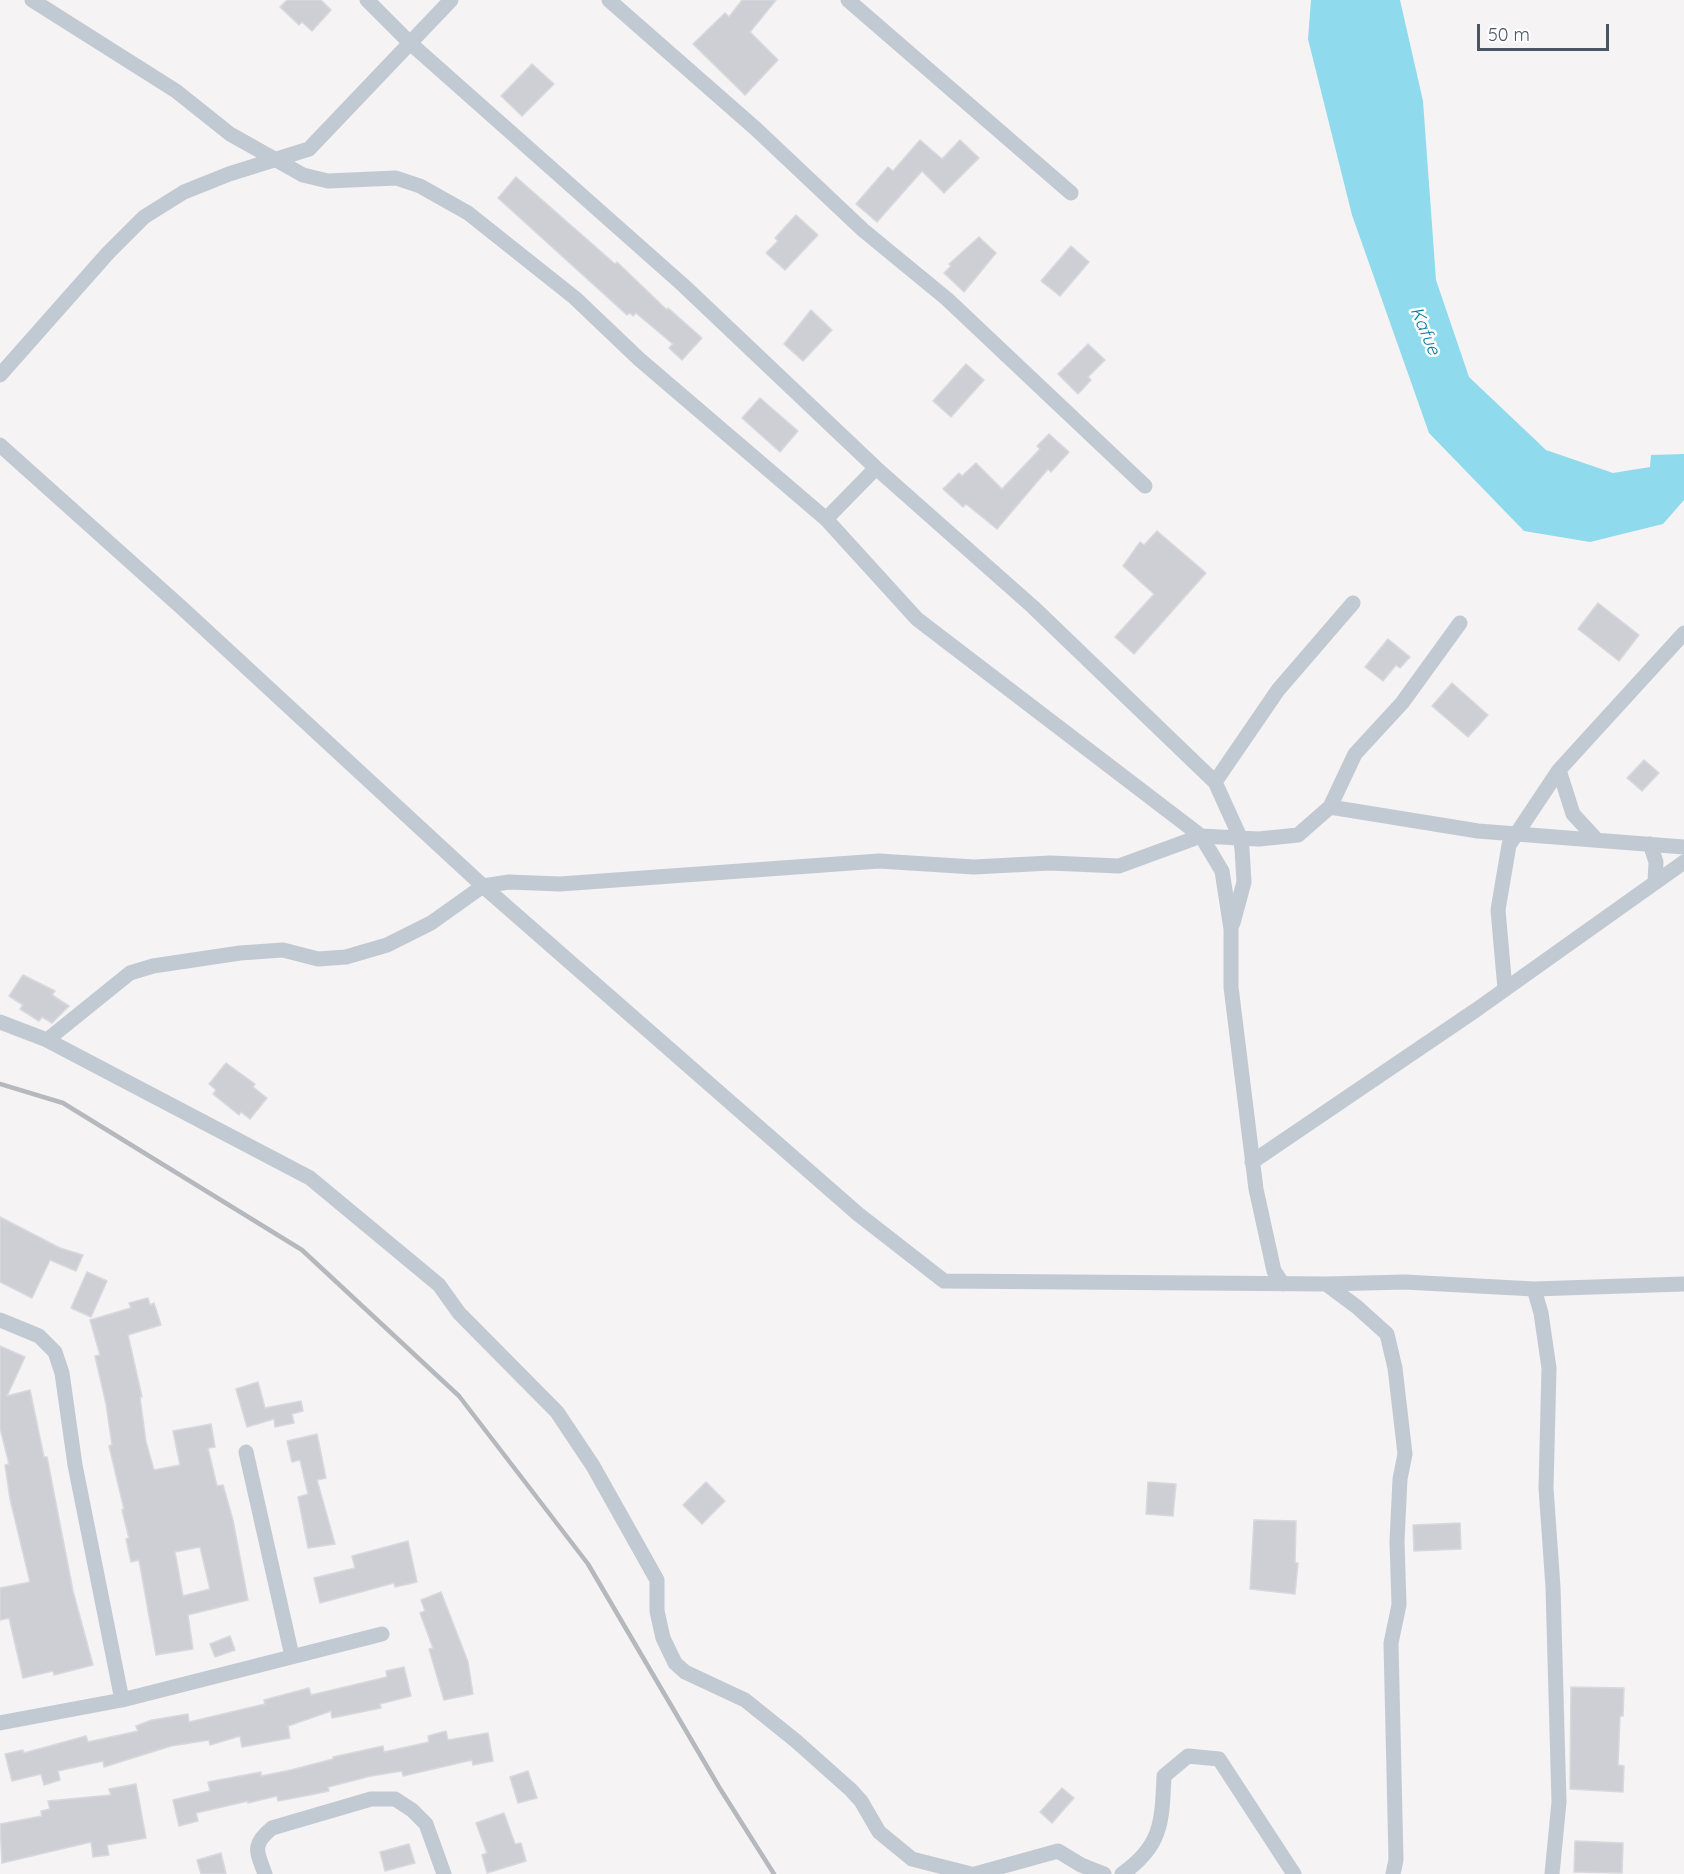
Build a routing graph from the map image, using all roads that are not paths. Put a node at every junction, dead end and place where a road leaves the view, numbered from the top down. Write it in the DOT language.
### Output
graph roads {
  1 [pos="32,0"];
  2 [pos="367,0"];
  3 [pos="451,0"];
  4 [pos="609,0"];
  5 [pos="848,0"];
  6 [pos="410,43"];
  7 [pos="275,159"];
  8 [pos="1071,193"];
  9 [pos="0,375"];
  10 [pos="0,445"];
  11 [pos="876,468"];
  12 [pos="1145,486"];
  13 [pos="826,519"];
  14 [pos="1353,603"];
  15 [pos="1460,623"];
  16 [pos="1684,633"];
  17 [pos="1559,770"];
  18 [pos="1215,782"];
  19 [pos="1330,807"];
  20 [pos="1516,834"];
  21 [pos="1201,836"];
  22 [pos="1240,837"];
  23 [pos="1596,840"];
  24 [pos="1650,844"];
  25 [pos="1684,847"];
  26 [pos="1684,862"];
  27 [pos="1655,882"];
  28 [pos="483,886"];
  29 [pos="1231,929"];
  30 [pos="1505,989"];
  31 [pos="0,1022"];
  32 [pos="47,1040"];
  33 [pos="1252,1162"];
  34 [pos="1283,1284"];
  35 [pos="1326,1284"];
  36 [pos="1684,1284"];
  37 [pos="1534,1289"];
  38 [pos="0,1320"];
  39 [pos="246,1452"];
  40 [pos="382,1634"];
  41 [pos="292,1656"];
  42 [pos="122,1700"];
  43 [pos="0,1723"];
  44 [pos="265,1874"];
  45 [pos="444,1874"];
  46 [pos="973,1874"];
  47 [pos="1104,1874"];
  48 [pos="1122,1874"];
  49 [pos="1294,1874"];
  50 [pos="1393,1874"];
  51 [pos="1552,1874"];
  1 -- 7 [label="street"];
  2 -- 6 [label="street"];
  3 -- 6 [label="street"];
  4 -- 12 [label="street"];
  5 -- 8 [label="street"];
  6 -- 7 [label="street"];
  6 -- 11 [label="street"];
  7 -- 9 [label="street"];
  7 -- 13 [label="street"];
  10 -- 28 [label="street"];
  11 -- 13 [label="street"];
  11 -- 18 [label="street"];
  13 -- 21 [label="street"];
  14 -- 18 [label="street"];
  15 -- 19 [label="street"];
  16 -- 17 [label="street"];
  17 -- 20 [label="street"];
  17 -- 23 [label="street"];
  18 -- 22 [label="street"];
  19 -- 20 [label="street"];
  19 -- 22 [label="street"];
  20 -- 23 [label="street"];
  20 -- 30 [label="street"];
  21 -- 22 [label="street"];
  21 -- 28 [label="street"];
  21 -- 29 [label="street"];
  22 -- 29 [label="street"];
  23 -- 24 [label="street"];
  24 -- 25 [label="street"];
  24 -- 27 [label="street"];
  26 -- 27 [label="street"];
  27 -- 30 [label="street"];
  28 -- 32 [label="street"];
  28 -- 34 [label="street"];
  29 -- 33 [label="street"];
  30 -- 33 [label="street"];
  31 -- 32 [label="street"];
  32 -- 46 [label="street"];
  33 -- 34 [label="street"];
  34 -- 35 [label="street"];
  35 -- 37 [label="street"];
  35 -- 50 [label="street"];
  36 -- 37 [label="street"];
  37 -- 51 [label="street"];
  38 -- 42 [label="street"];
  39 -- 41 [label="street"];
  40 -- 41 [label="street"];
  41 -- 42 [label="street"];
  42 -- 43 [label="street"];
  44 -- 45 [label="street"];
  46 -- 47 [label="street"];
  48 -- 49 [label="street"];
}
